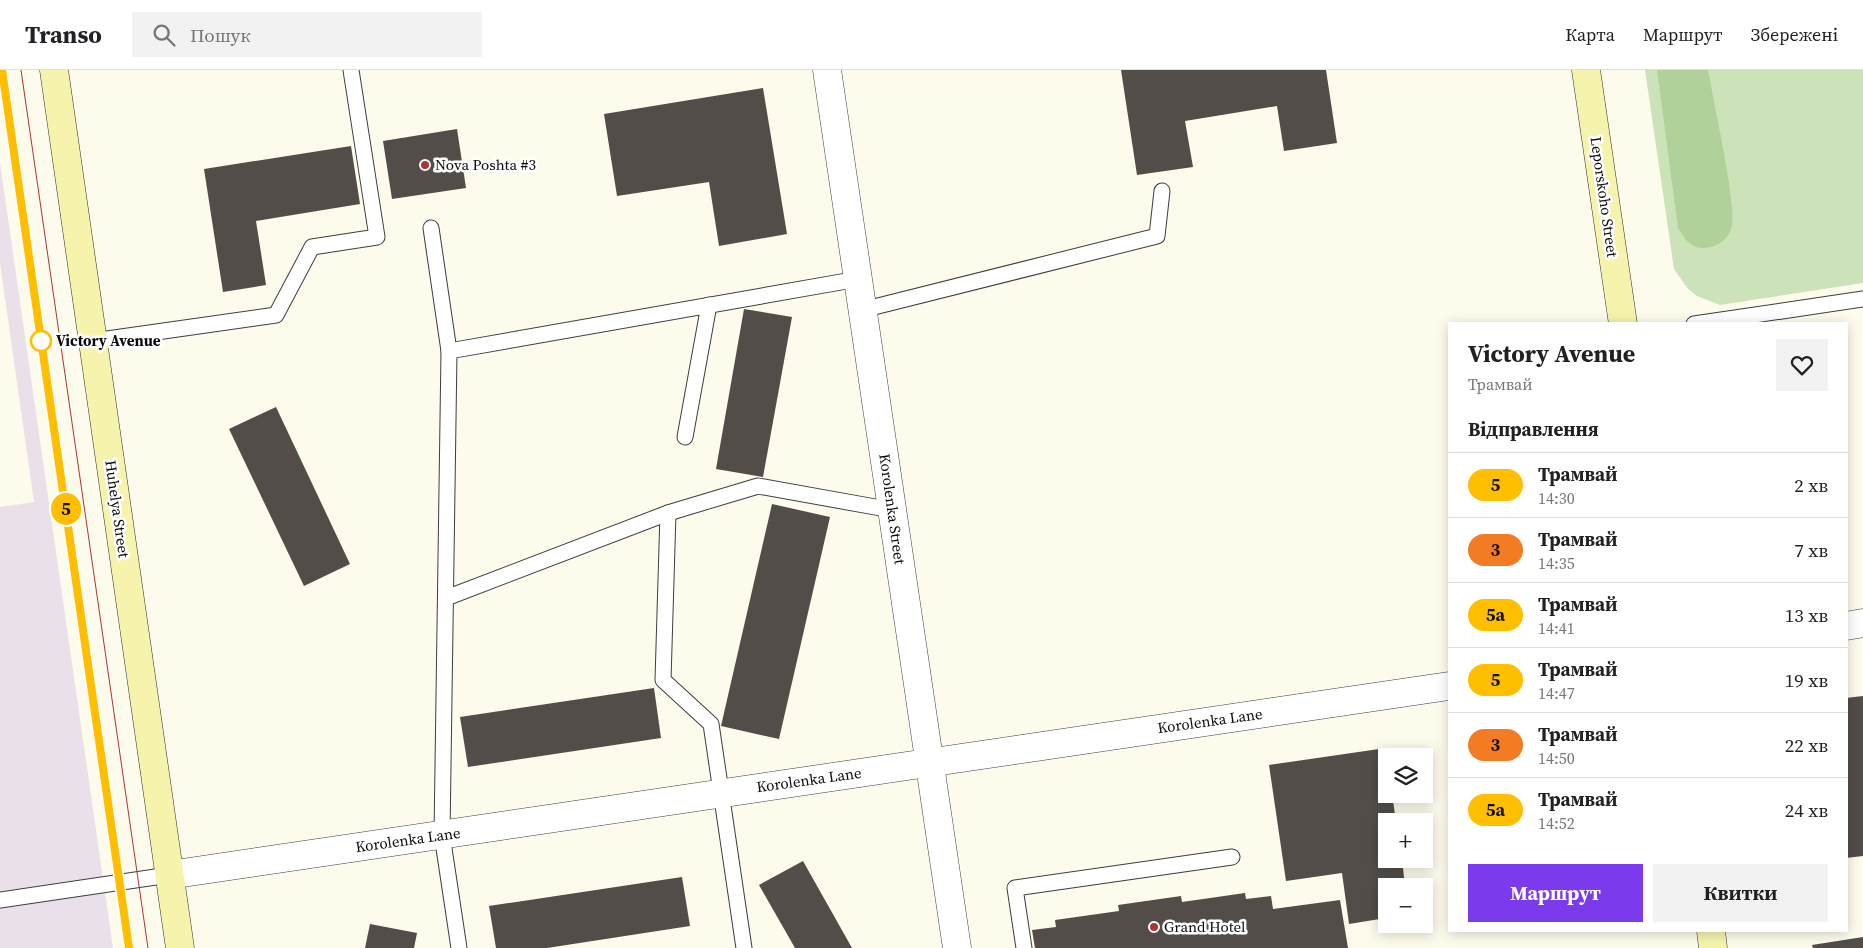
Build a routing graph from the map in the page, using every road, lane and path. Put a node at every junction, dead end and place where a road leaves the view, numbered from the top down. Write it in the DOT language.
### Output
graph roads {
  1 [pos="54,70"];
  2 [pos="351,70"];
  3 [pos="827,70"];
  4 [pos="1586,70"];
  5 [pos="1162,190"];
  6 [pos="430,228"];
  7 [pos="858,279"];
  8 [pos="1863,299"];
  9 [pos="709,306"];
  10 [pos="862,310"];
  11 [pos="1622,322"];
  12 [pos="1708,322"];
  13 [pos="93,341"];
  14 [pos="450,351"];
  15 [pos="685,437"];
  16 [pos="892,510"];
  17 [pos="668,513"];
  18 [pos="446,598"];
  19 [pos="1863,623"];
  20 [pos="1848,626"];
  21 [pos="1448,686"];
  22 [pos="930,763"];
  23 [pos="721,793"];
  24 [pos="442,835"];
  25 [pos="1232,857"];
  26 [pos="169,875"];
  27 [pos="0,900"];
  28 [pos="1711,932"];
  29 [pos="180,948"];
  30 [pos="459,948"];
  31 [pos="744,948"];
  32 [pos="957,948"];
  33 [pos="1024,948"];
  34 [pos="1713,948"];
  1 -- 13 [label="street, Huhelya Street"];
  2 -- 13 [label="lane"];
  3 -- 7 [label="street, Korolenka Street"];
  4 -- 11 [label="street, Leporskoho Street"];
  5 -- 10 [label="lane"];
  6 -- 14 [label="lane"];
  7 -- 9 [label="lane"];
  7 -- 10 [label="street, Korolenka Street"];
  8 -- 12 [label="lane"];
  9 -- 14 [label="lane"];
  9 -- 15 [label="lane"];
  10 -- 16 [label="street, Korolenka Street"];
  13 -- 26 [label="street, Huhelya Street"];
  14 -- 18 [label="lane"];
  16 -- 17 [label="lane"];
  16 -- 22 [label="street, Korolenka Street"];
  17 -- 18 [label="lane"];
  17 -- 23 [label="lane"];
  18 -- 24 [label="lane"];
  19 -- 20 [label="street"];
  21 -- 22 [label="street, Korolenka Lane"];
  22 -- 23 [label="street, Korolenka Lane"];
  22 -- 32 [label="street, Korolenka Street"];
  23 -- 24 [label="street, Korolenka Lane"];
  23 -- 31 [label="lane"];
  24 -- 26 [label="street, Korolenka Lane"];
  24 -- 30 [label="lane"];
  25 -- 33 [label="lane"];
  26 -- 27 [label="lane"];
  26 -- 29 [label="street, Huhelya Street"];
  28 -- 34 [label="street"];
}
